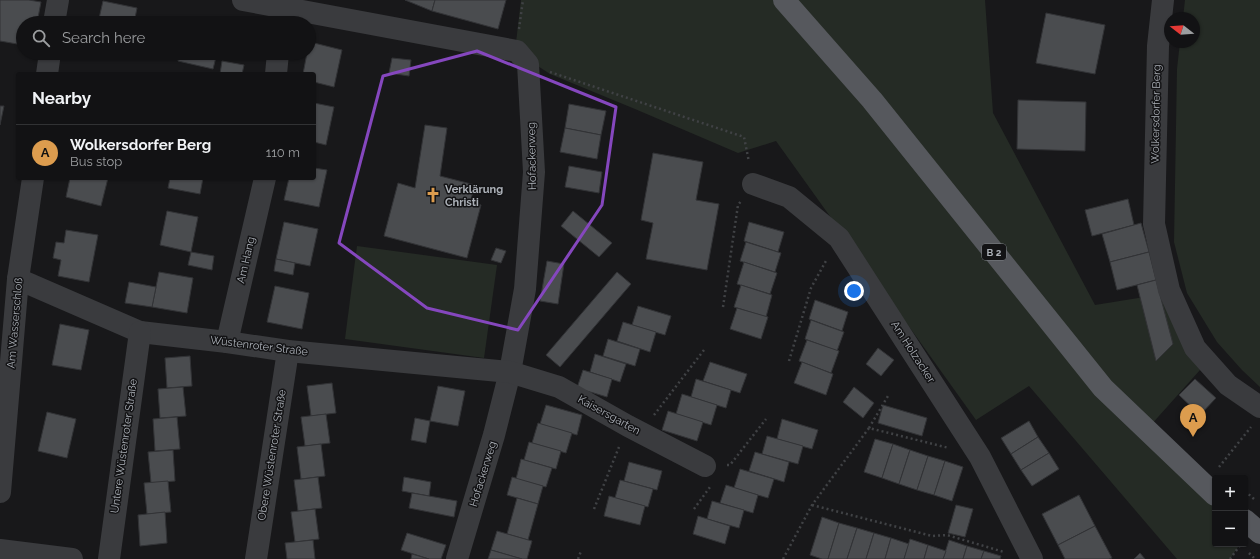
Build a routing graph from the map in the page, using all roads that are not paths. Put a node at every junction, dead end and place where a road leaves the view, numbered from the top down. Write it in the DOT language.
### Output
graph roads {
  1 [pos="58,0"];
  2 [pos="243,0"];
  3 [pos="784,0"];
  4 [pos="1163,0"];
  5 [pos="282,15"];
  6 [pos="55,16"];
  7 [pos="316,20"];
  8 [pos="49,60"];
  9 [pos="277,60"];
  10 [pos="47,72"];
  11 [pos="276,72"];
  12 [pos="33,180"];
  13 [pos="265,180"];
  14 [pos="753,184"];
  15 [pos="18,279"];
  16 [pos="140,332"];
  17 [pos="227,342"];
  18 [pos="288,351"];
  19 [pos="510,372"];
  20 [pos="1258,414"];
  21 [pos="705,466"];
  22 [pos="0,492"];
  23 [pos="1212,492"];
  24 [pos="1248,523"];
  25 [pos="1260,533"];
  26 [pos="0,550"];
  27 [pos="72,559"];
  28 [pos="109,559"];
  29 [pos="256,559"];
  30 [pos="457,559"];
  31 [pos="1032,559"];
  1 -- 6 [label="street"];
  2 -- 5 [label="street"];
  3 -- 23 [label="main road, B 2"];
  4 -- 20 [label="street, Wolkersdorfer Berg"];
  7 -- 19 [label="street, Hofackerweg"];
  8 -- 10 [label="street"];
  9 -- 11 [label="street"];
  12 -- 15 [label="street, Am Wasserschloß"];
  13 -- 17 [label="street, Am Hang"];
  14 -- 31 [label="street, Am Holzacker"];
  15 -- 16 [label="street, Wüstenroter Straße"];
  15 -- 22 [label="street, Am Wasserschloß"];
  16 -- 17 [label="street, Wüstenroter Straße"];
  16 -- 28 [label="street, Untere Wüstenroter Straße"];
  17 -- 18 [label="street, Wüstenroter Straße"];
  18 -- 19 [label="street, Wüstenroter Straße"];
  18 -- 29 [label="street, Obere Wüstenroter Straße"];
  19 -- 21 [label="street, Kaisersgarten"];
  19 -- 30 [label="street, Hofackerweg"];
  24 -- 25 [label="main road"];
  26 -- 27 [label="street"];
}
